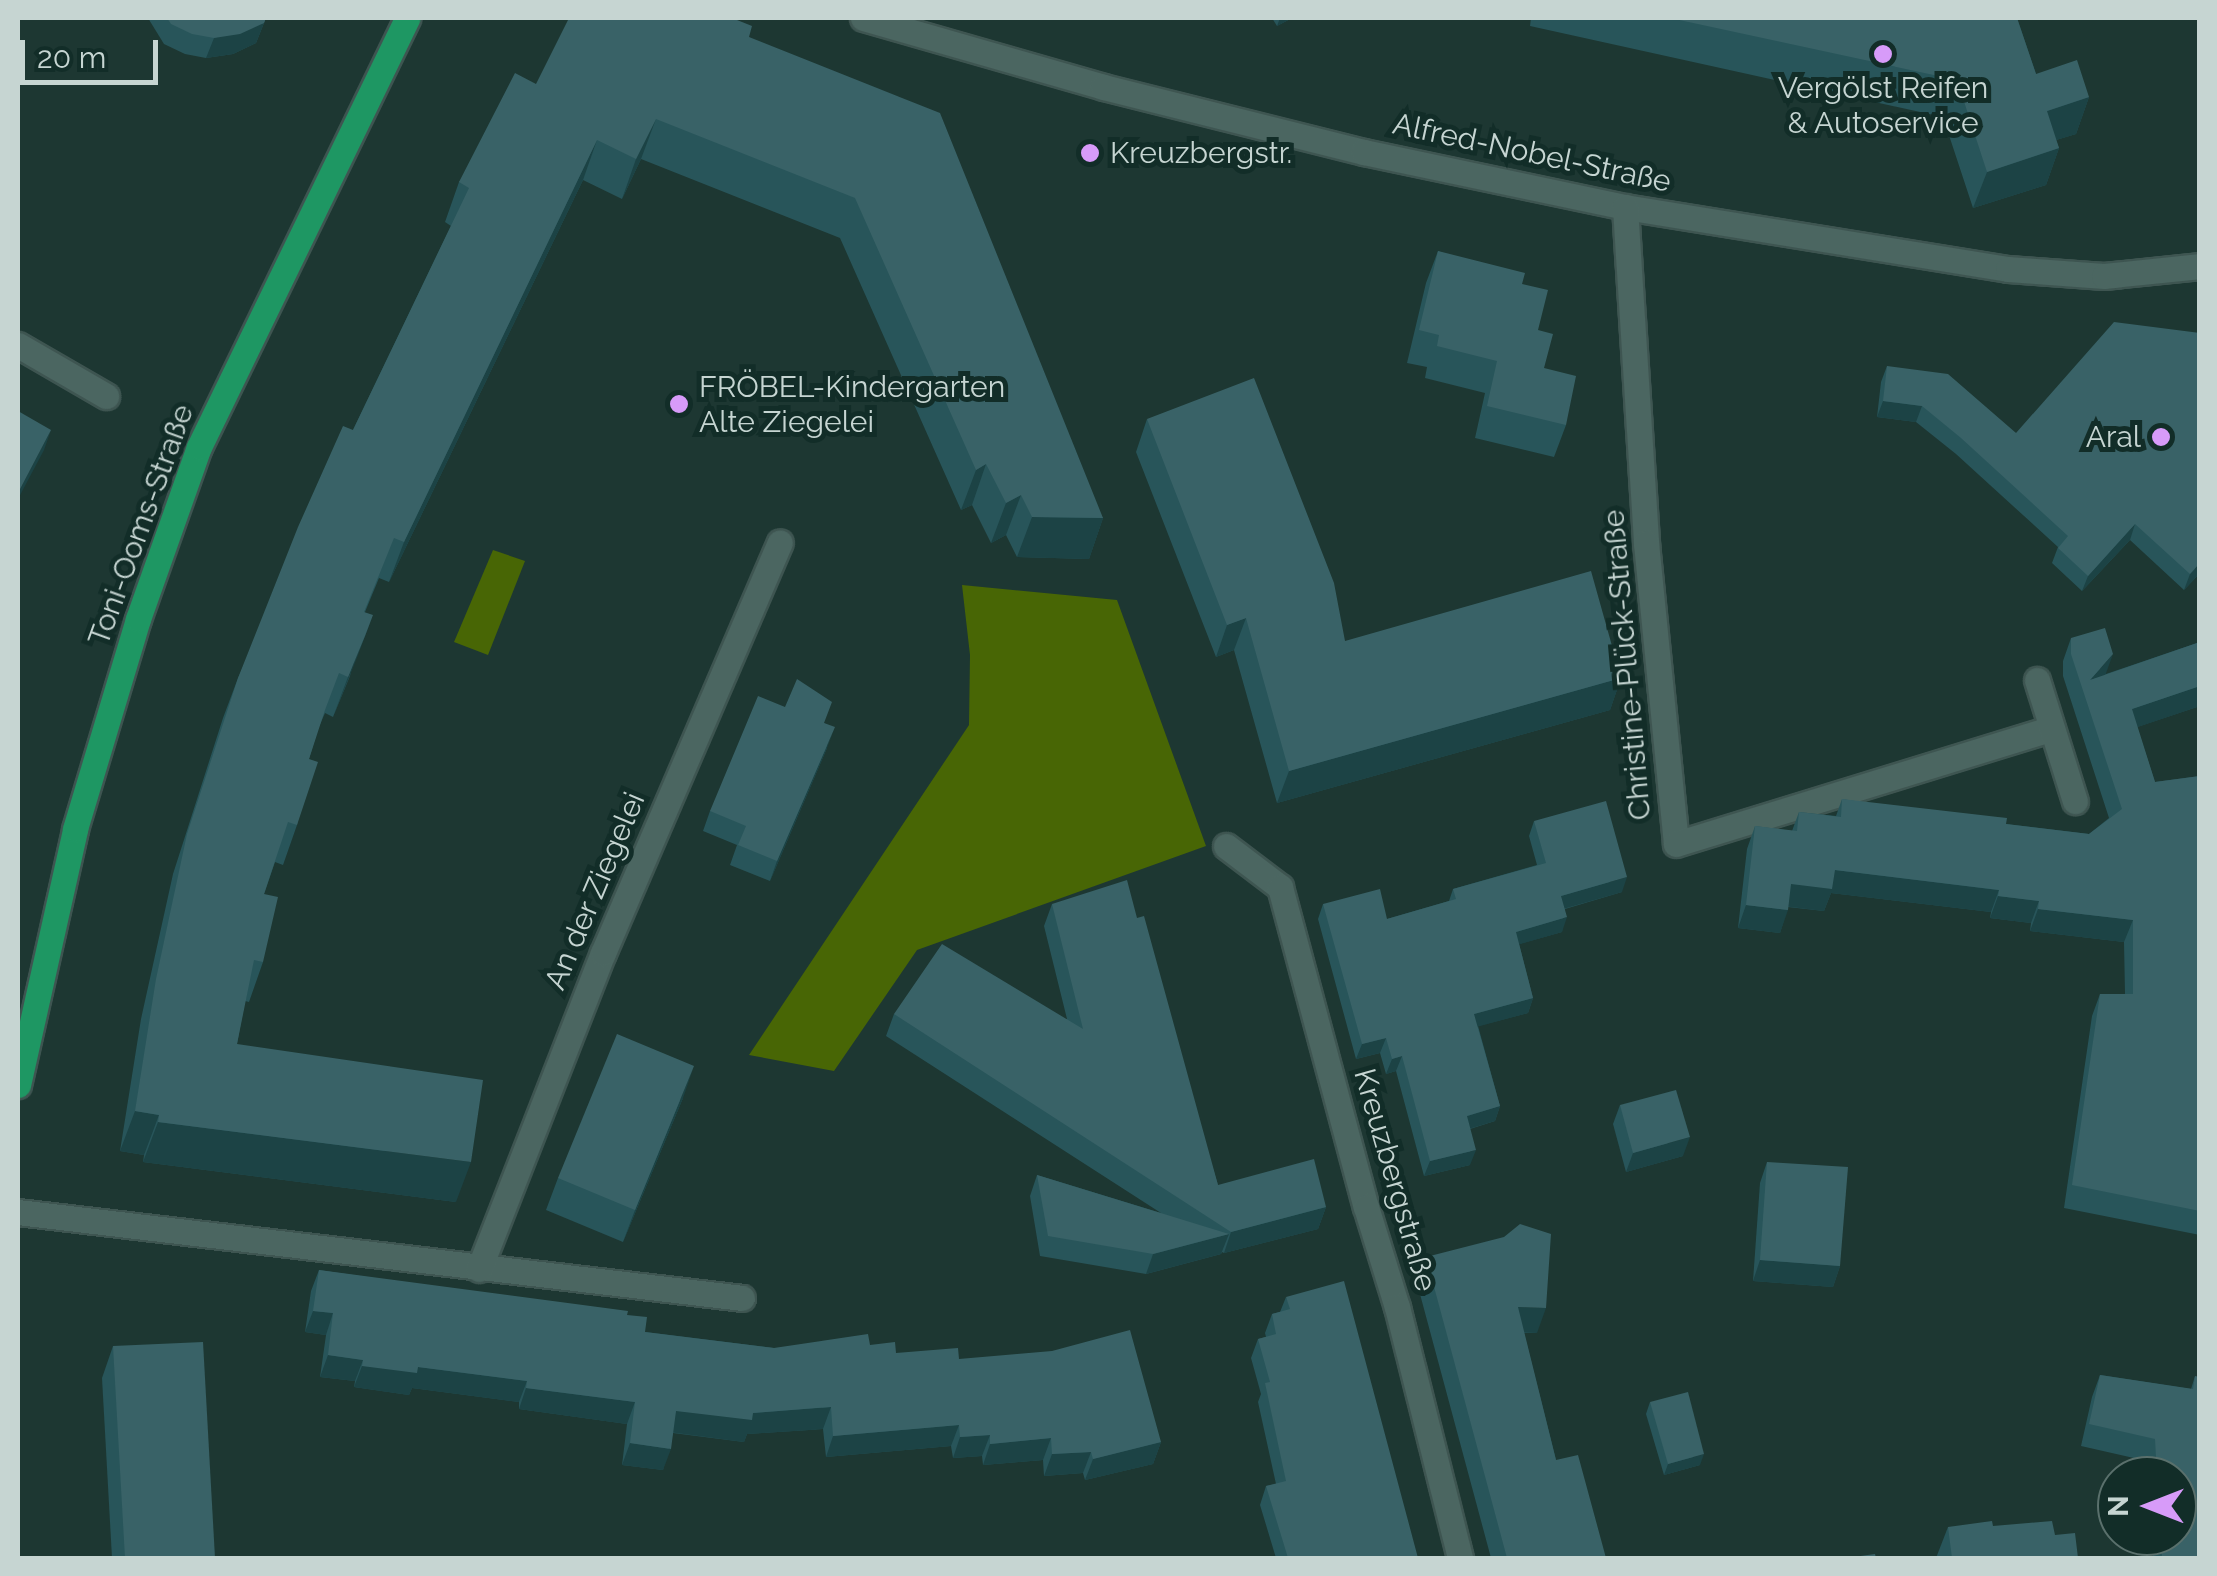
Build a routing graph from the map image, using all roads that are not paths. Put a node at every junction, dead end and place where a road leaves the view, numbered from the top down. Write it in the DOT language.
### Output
graph roads {
  1 [pos="407,18"];
  2 [pos="863,18"];
  3 [pos="1625,207"];
  4 [pos="2200,266"];
  5 [pos="18,345"];
  6 [pos="106,396"];
  7 [pos="780,542"];
  8 [pos="2037,680"];
  9 [pos="2052,728"];
  10 [pos="2075,801"];
  11 [pos="1226,846"];
  12 [pos="18,1085"];
  13 [pos="18,1212"];
  14 [pos="480,1269"];
  15 [pos="742,1298"];
  16 [pos="1460,1558"];
  1 -- 12 [label="main road, Toni-Ooms-Straße"];
  2 -- 3 [label="street, Alfred-Nobel-Straße"];
  3 -- 4 [label="street, Alfred-Nobel-Straße"];
  3 -- 9 [label="street, Christine-Plück-Straße"];
  5 -- 6 [label="street"];
  7 -- 14 [label="street, An der Ziegelei"];
  8 -- 9 [label="street"];
  9 -- 10 [label="street"];
  11 -- 16 [label="street, Kreuzbergstraße"];
  13 -- 14 [label="street"];
  14 -- 15 [label="street"];
}
